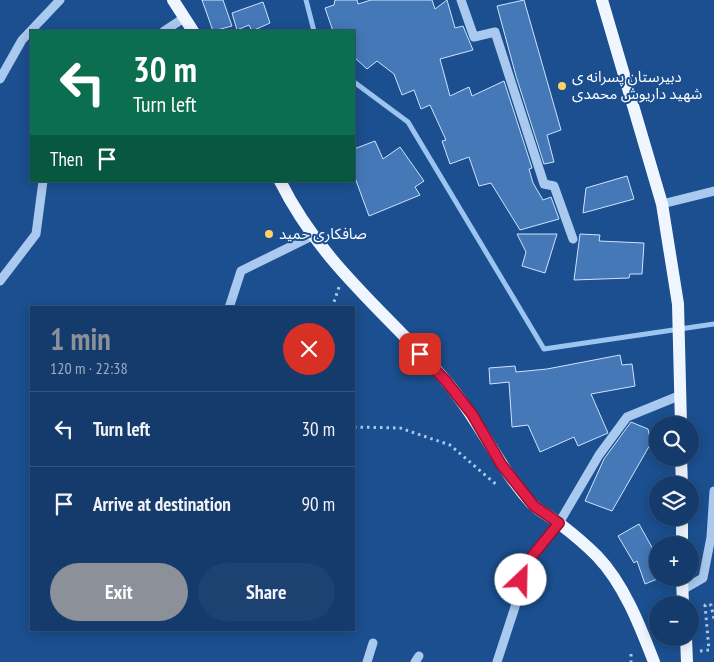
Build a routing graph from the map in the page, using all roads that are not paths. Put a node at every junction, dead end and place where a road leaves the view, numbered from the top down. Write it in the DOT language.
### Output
graph roads {
  1 [pos="60,0"];
  2 [pos="173,0"];
  3 [pos="461,0"];
  4 [pos="602,0"];
  5 [pos="184,18"];
  6 [pos="32,30"];
  7 [pos="166,30"];
  8 [pos="192,30"];
  9 [pos="30,32"];
  10 [pos="0,80"];
  11 [pos="43,182"];
  12 [pos="281,182"];
  13 [pos="714,191"];
  14 [pos="662,204"];
  15 [pos="312,236"];
  16 [pos="574,239"];
  17 [pos="0,281"];
  18 [pos="230,306"];
  19 [pos="681,394"];
  20 [pos="681,416"];
  21 [pos="714,491"];
  22 [pos="559,523"];
  23 [pos="699,579"];
  24 [pos="373,643"];
  25 [pos="686,646"];
  26 [pos="367,662"];
  27 [pos="497,662"];
  28 [pos="654,662"];
  29 [pos="687,662"];
  1 -- 6 [label="street"];
  2 -- 5 [label="main road"];
  3 -- 16 [label="street"];
  4 -- 14 [label="main road"];
  5 -- 7 [label="street"];
  5 -- 8 [label="main road"];
  9 -- 10 [label="street"];
  11 -- 17 [label="street"];
  12 -- 15 [label="main road"];
  13 -- 14 [label="street"];
  14 -- 19 [label="main road"];
  15 -- 18 [label="street"];
  15 -- 22 [label="main road"];
  19 -- 20 [label="main road"];
  19 -- 22 [label="street"];
  21 -- 23 [label="street"];
  22 -- 27 [label="street"];
  22 -- 28 [label="main road"];
  24 -- 26 [label="street"];
  25 -- 29 [label="main road"];
}
